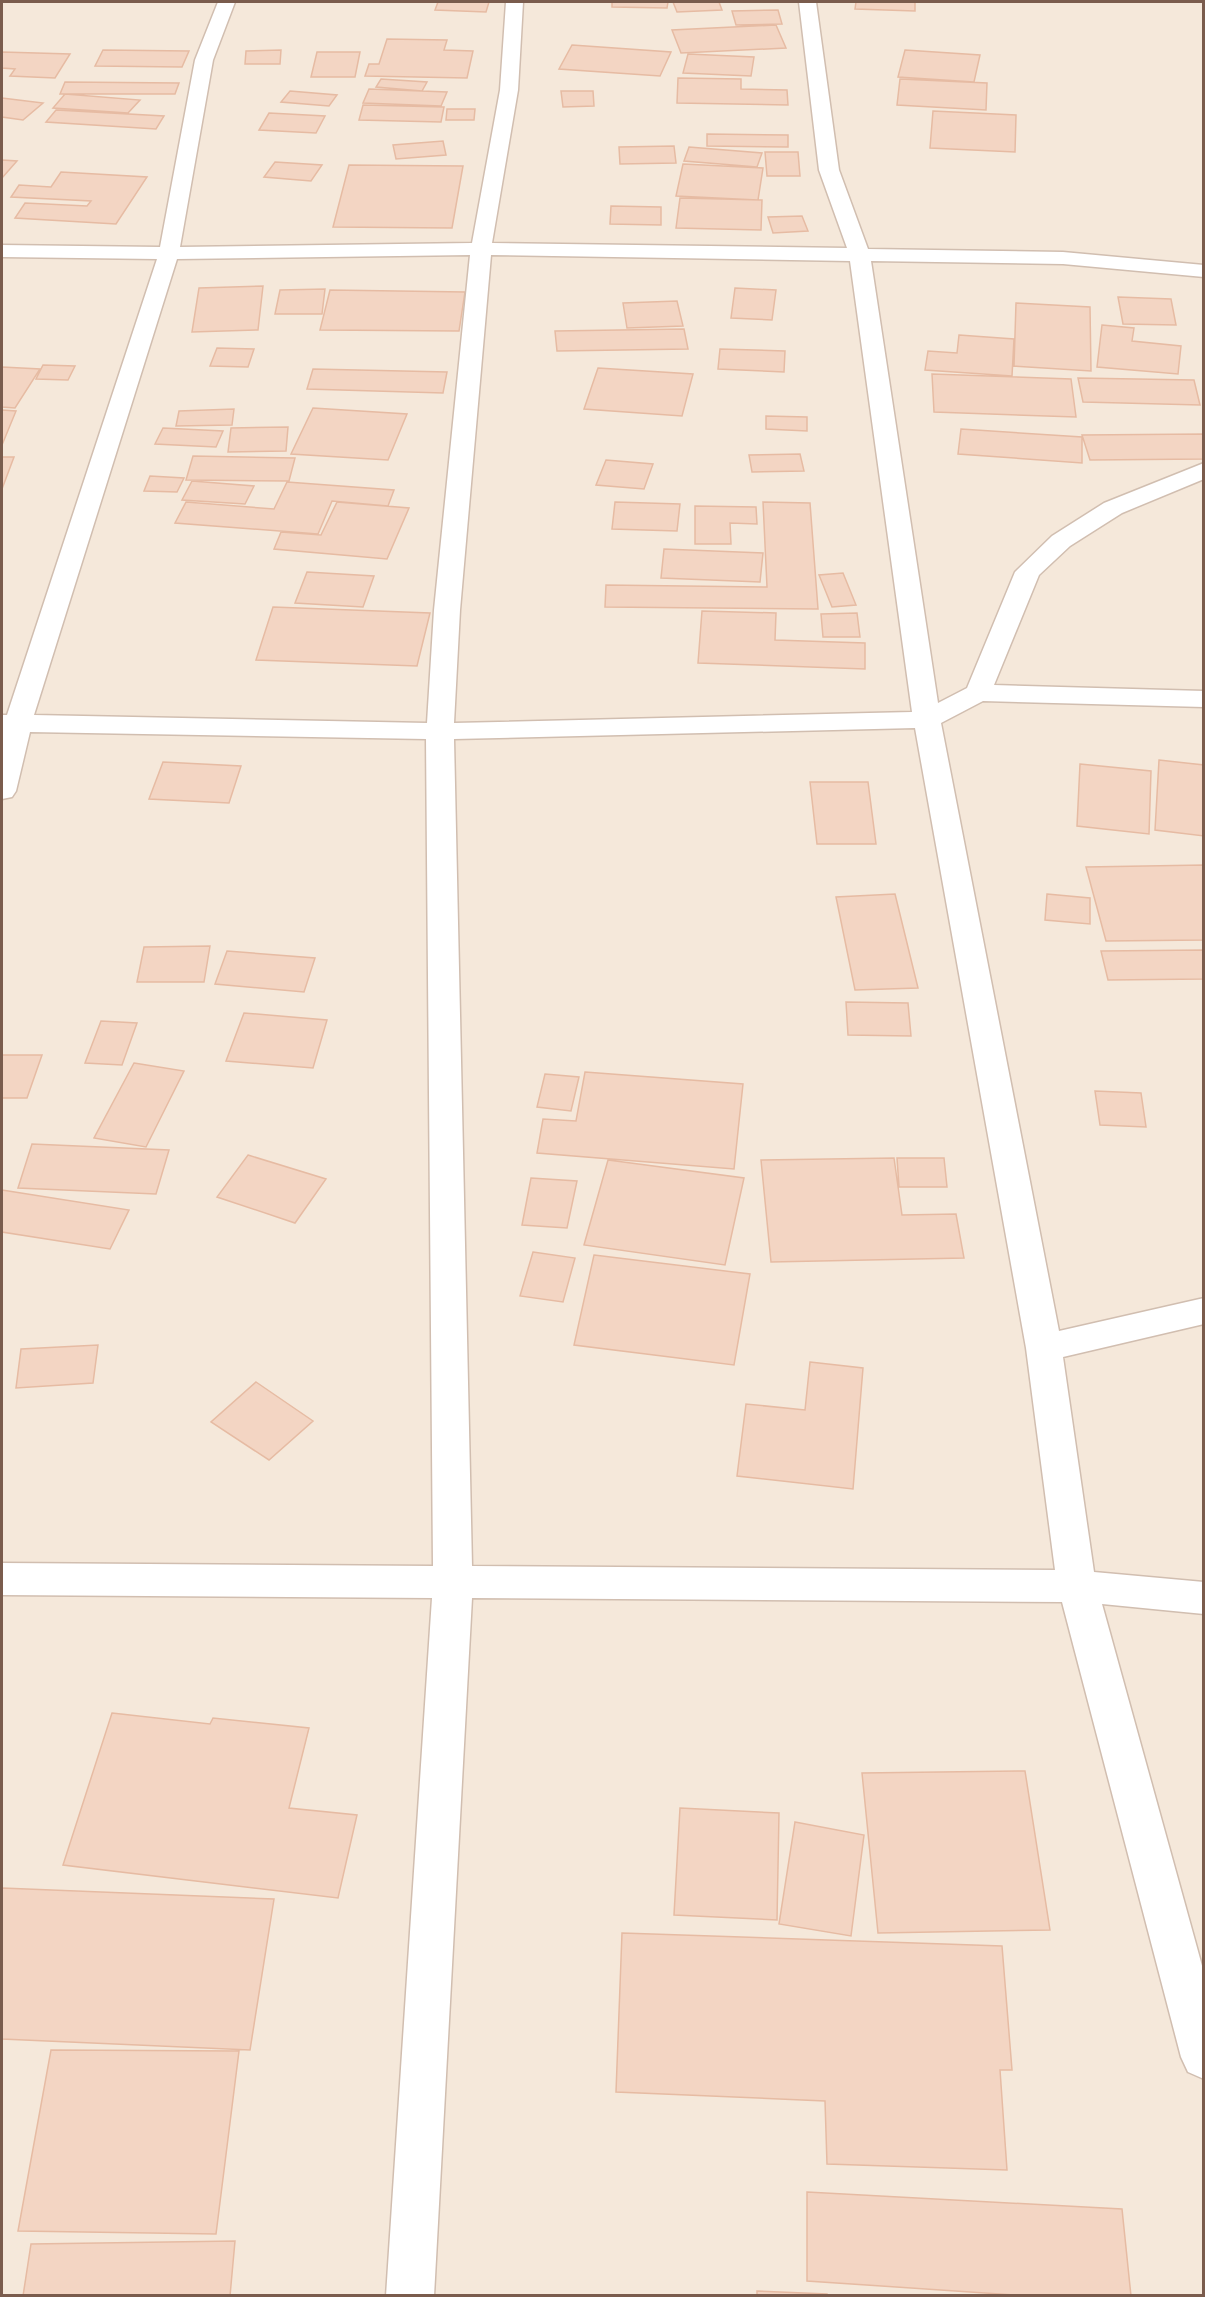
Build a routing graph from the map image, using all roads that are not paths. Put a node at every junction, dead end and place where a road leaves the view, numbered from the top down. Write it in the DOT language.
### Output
graph roads {
  1 [pos="226,2"];
  2 [pos="515,2"];
  3 [pos="808,2"];
  4 [pos="482,249"];
  5 [pos="2,251"];
  6 [pos="169,252"];
  7 [pos="860,256"];
  8 [pos="1203,271"];
  9 [pos="1203,470"];
  10 [pos="978,693"];
  11 [pos="1203,699"];
  12 [pos="927,720"];
  13 [pos="10,724"];
  14 [pos="440,730"];
  15 [pos="2,791"];
  16 [pos="1203,1311"];
  17 [pos="1044,1348"];
  18 [pos="2,1579"];
  19 [pos="453,1581"];
  20 [pos="1077,1586"];
  21 [pos="1203,1598"];
  22 [pos="1203,2057"];
  23 [pos="410,2295"];
  1 -- 6 [label="street"];
  2 -- 4 [label="street"];
  3 -- 7 [label="street"];
  4 -- 6 [label="street"];
  4 -- 7 [label="street"];
  4 -- 14 [label="street"];
  5 -- 6 [label="street"];
  6 -- 13 [label="street"];
  7 -- 8 [label="street"];
  7 -- 12 [label="street"];
  9 -- 10 [label="street"];
  10 -- 11 [label="street"];
  10 -- 12 [label="street"];
  12 -- 14 [label="street"];
  12 -- 17 [label="street"];
  13 -- 14 [label="street"];
  13 -- 15 [label="street"];
  14 -- 19 [label="street"];
  16 -- 17 [label="street"];
  17 -- 20 [label="street"];
  18 -- 19 [label="street"];
  19 -- 20 [label="street"];
  19 -- 23 [label="street"];
  20 -- 21 [label="street"];
  20 -- 22 [label="street"];
}
